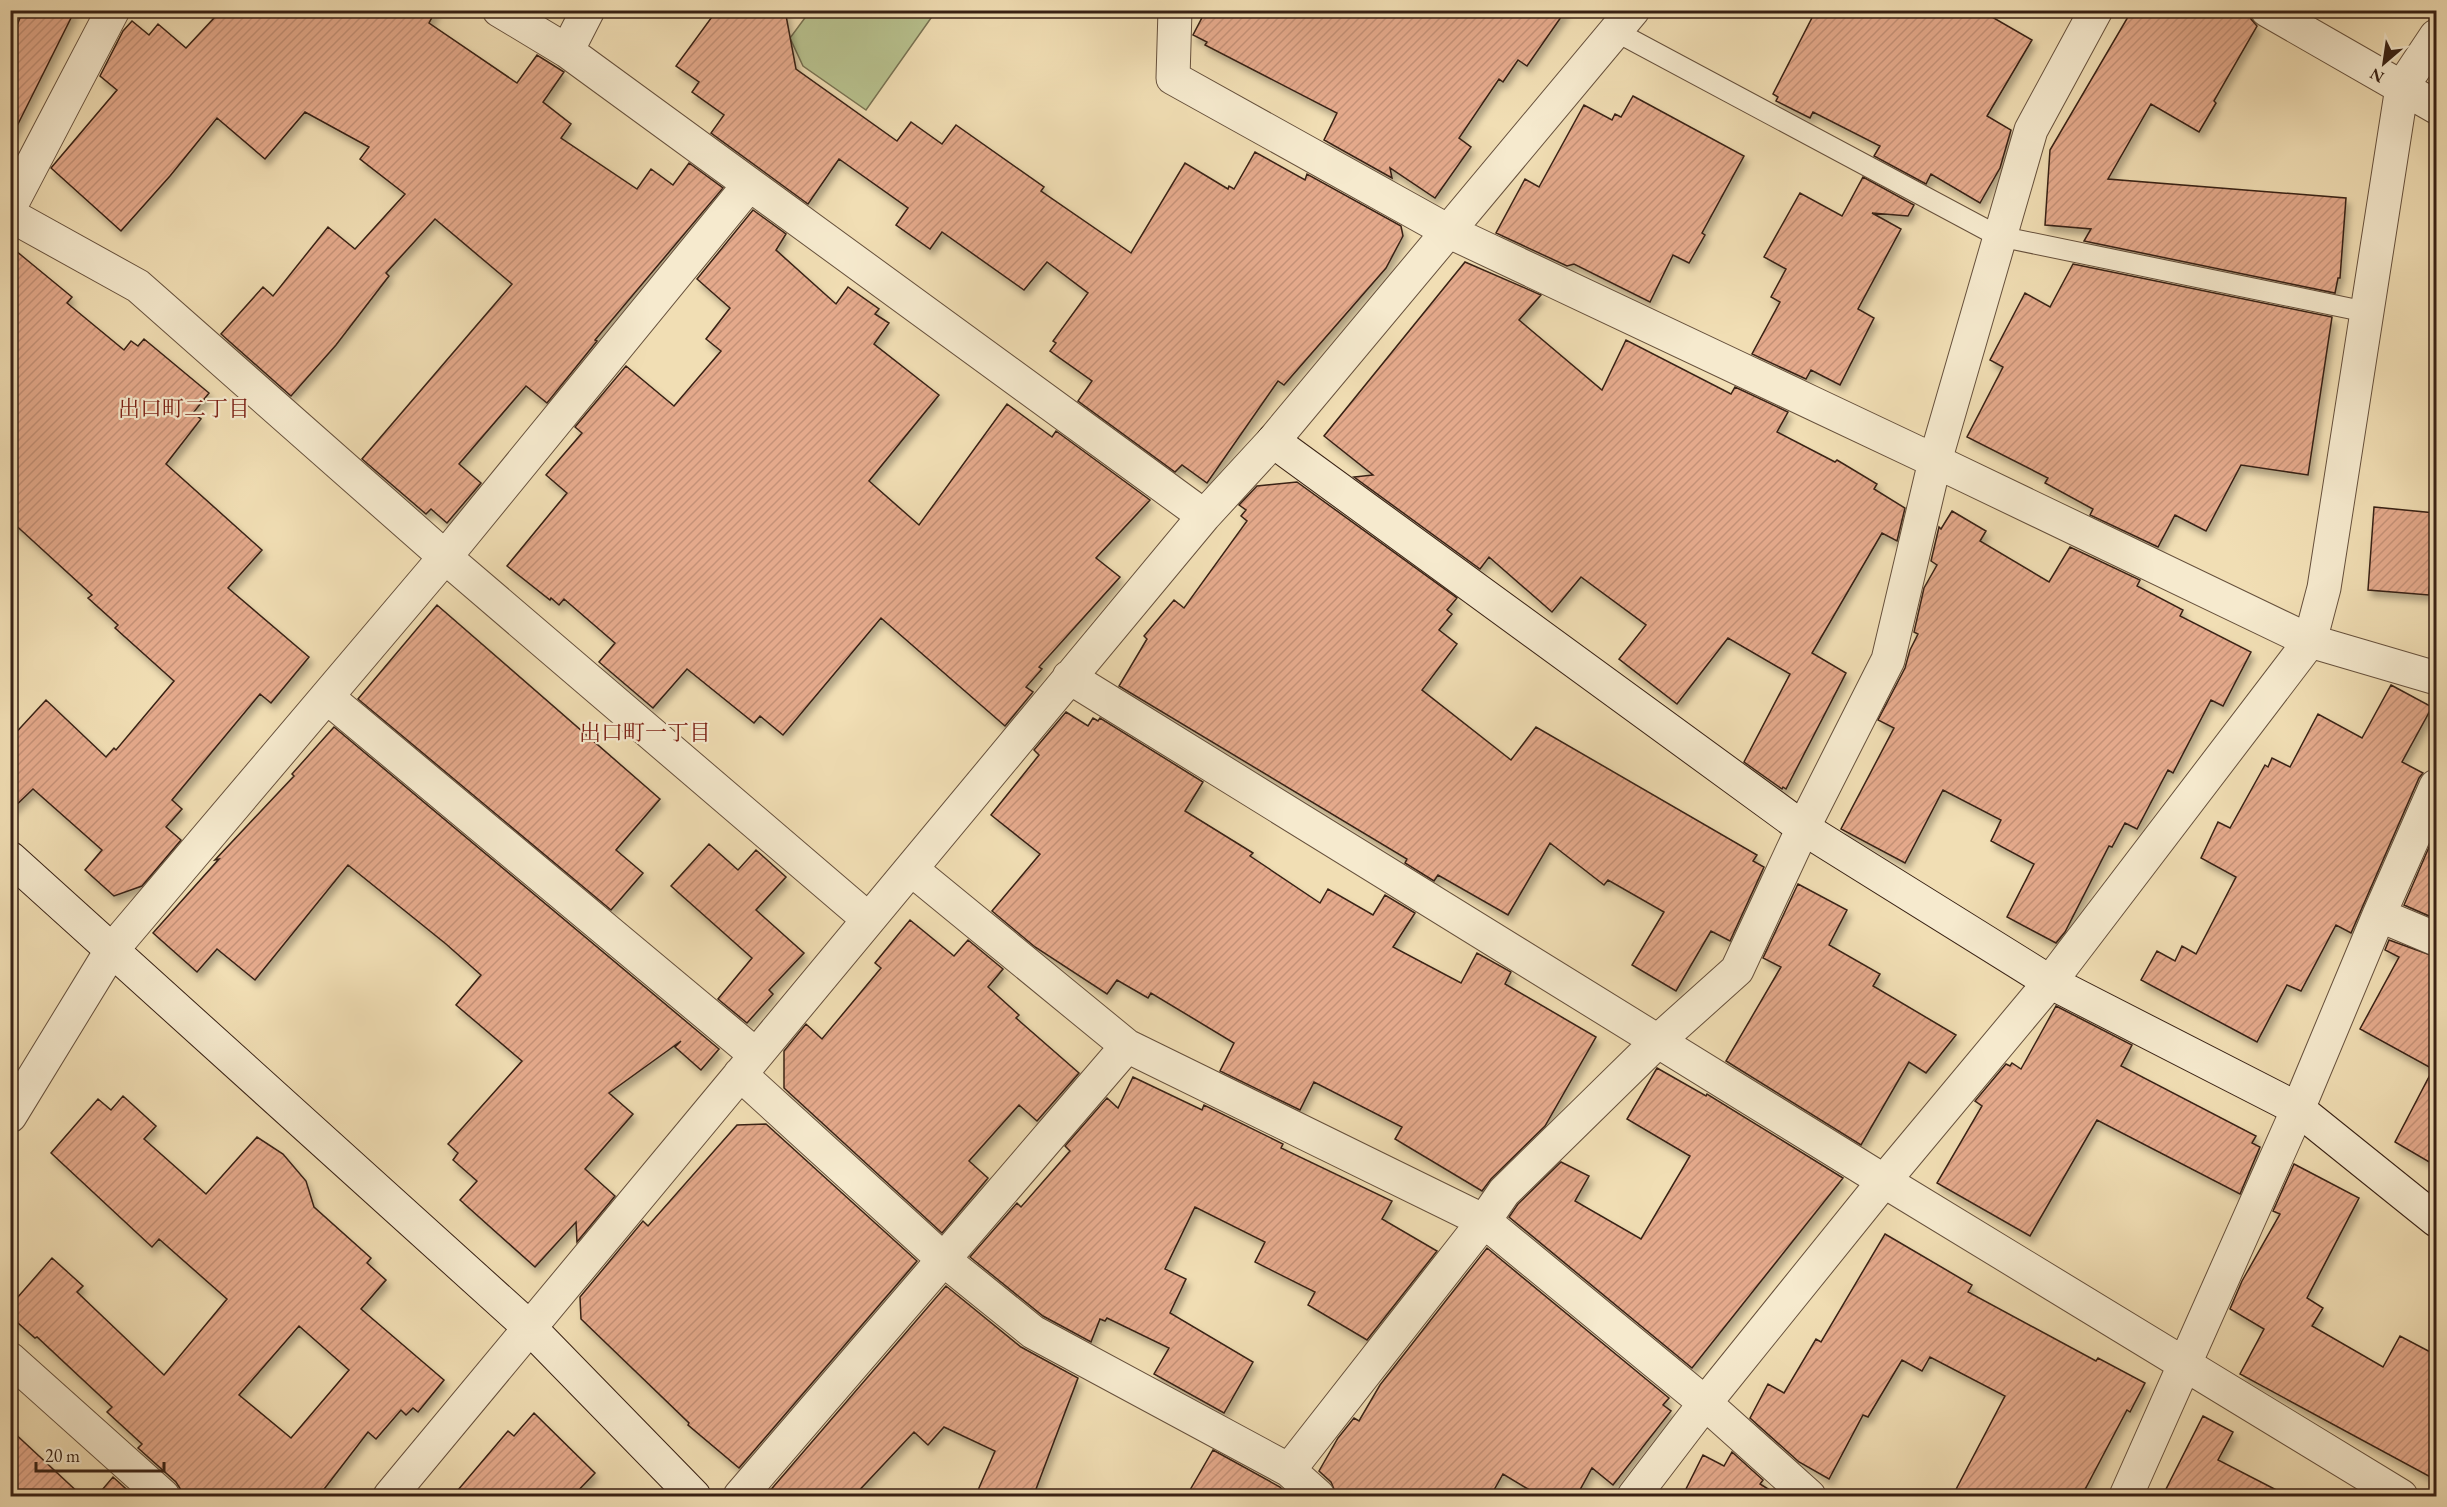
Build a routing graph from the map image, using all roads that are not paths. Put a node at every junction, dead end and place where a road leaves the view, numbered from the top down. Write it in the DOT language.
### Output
graph roads {
  1 [pos="113,10"];
  2 [pos="499,10"];
  3 [pos="588,10"];
  4 [pos="1175,10"];
  5 [pos="2096,10"];
  6 [pos="2267,10"];
  7 [pos="1624,21"];
  8 [pos="2436,36"];
  9 [pos="567,51"];
  10 [pos="2402,87"];
  11 [pos="2436,107"];
  12 [pos="749,185"];
  13 [pos="10,207"];
  14 [pos="10,215"];
  15 [pos="1448,231"];
  16 [pos="1998,236"];
  17 [pos="2367,312"];
  18 [pos="1273,441"];
  19 [pos="1935,461"];
  20 [pos="1204,516"];
  21 [pos="445,557"];
  22 [pos="2310,641"];
  23 [pos="1070,677"];
  24 [pos="2436,678"];
  25 [pos="327,697"];
  26 [pos="2436,786"];
  27 [pos="1803,828"];
  28 [pos="10,858"];
  29 [pos="911,869"];
  30 [pos="2379,915"];
  31 [pos="868,919"];
  32 [pos="2436,939"];
  33 [pos="111,951"];
  34 [pos="2050,982"];
  35 [pos="1659,1040"];
  36 [pos="1127,1046"];
  37 [pos="748,1065"];
  38 [pos="2298,1109"];
  39 [pos="10,1116"];
  40 [pos="1884,1180"];
  41 [pos="2436,1220"];
  42 [pos="1484,1221"];
  43 [pos="944,1260"];
  44 [pos="530,1328"];
  45 [pos="10,1359"];
  46 [pos="2185,1364"];
  47 [pos="1705,1403"];
  48 [pos="1289,1470"];
  49 [pos="163,1497"];
  50 [pos="390,1497"];
  51 [pos="694,1497"];
  52 [pos="740,1497"];
  53 [pos="1318,1497"];
  54 [pos="1634,1497"];
  55 [pos="1809,1497"];
  56 [pos="2126,1497"];
  57 [pos="2401,1497"];
  1 -- 13 [label="street"];
  2 -- 9 [label="street"];
  3 -- 9 [label="street"];
  4 -- 15 [label="street"];
  5 -- 16 [label="street"];
  6 -- 10 [label="street"];
  7 -- 15 [label="street"];
  7 -- 16 [label="lane"];
  8 -- 10 [label="street"];
  9 -- 12 [label="street"];
  10 -- 11 [label="street"];
  10 -- 17 [label="street"];
  12 -- 20 [label="street"];
  12 -- 21 [label="street"];
  14 -- 21 [label="street"];
  15 -- 18 [label="street"];
  15 -- 19 [label="street"];
  16 -- 17 [label="lane"];
  16 -- 19 [label="street"];
  17 -- 22 [label="street"];
  18 -- 20 [label="street"];
  18 -- 27 [label="street"];
  19 -- 22 [label="street"];
  19 -- 27 [label="street"];
  20 -- 23 [label="street"];
  21 -- 25 [label="street"];
  21 -- 31 [label="street"];
  22 -- 24 [label="street"];
  22 -- 34 [label="street"];
  23 -- 29 [label="street"];
  23 -- 35 [label="street"];
  25 -- 33 [label="street"];
  25 -- 37 [label="street"];
  26 -- 30 [label="street"];
  27 -- 34 [label="street"];
  27 -- 35 [label="street"];
  28 -- 33 [label="street"];
  29 -- 31 [label="street"];
  29 -- 36 [label="street"];
  30 -- 32 [label="street"];
  30 -- 38 [label="street"];
  31 -- 37 [label="street"];
  33 -- 39 [label="street"];
  33 -- 44 [label="street"];
  34 -- 38 [label="street"];
  34 -- 40 [label="street"];
  35 -- 40 [label="street"];
  35 -- 42 [label="street"];
  36 -- 42 [label="street"];
  36 -- 43 [label="street"];
  37 -- 43 [label="street"];
  37 -- 44 [label="street"];
  38 -- 41 [label="street"];
  38 -- 46 [label="street"];
  40 -- 46 [label="street"];
  40 -- 47 [label="street"];
  42 -- 47 [label="street"];
  42 -- 48 [label="street"];
  43 -- 48 [label="street"];
  43 -- 52 [label="street"];
  44 -- 50 [label="street"];
  44 -- 51 [label="street"];
  45 -- 49 [label="street"];
  46 -- 56 [label="street"];
  46 -- 57 [label="street"];
  47 -- 54 [label="street"];
  47 -- 55 [label="street"];
  48 -- 53 [label="street"];
}
